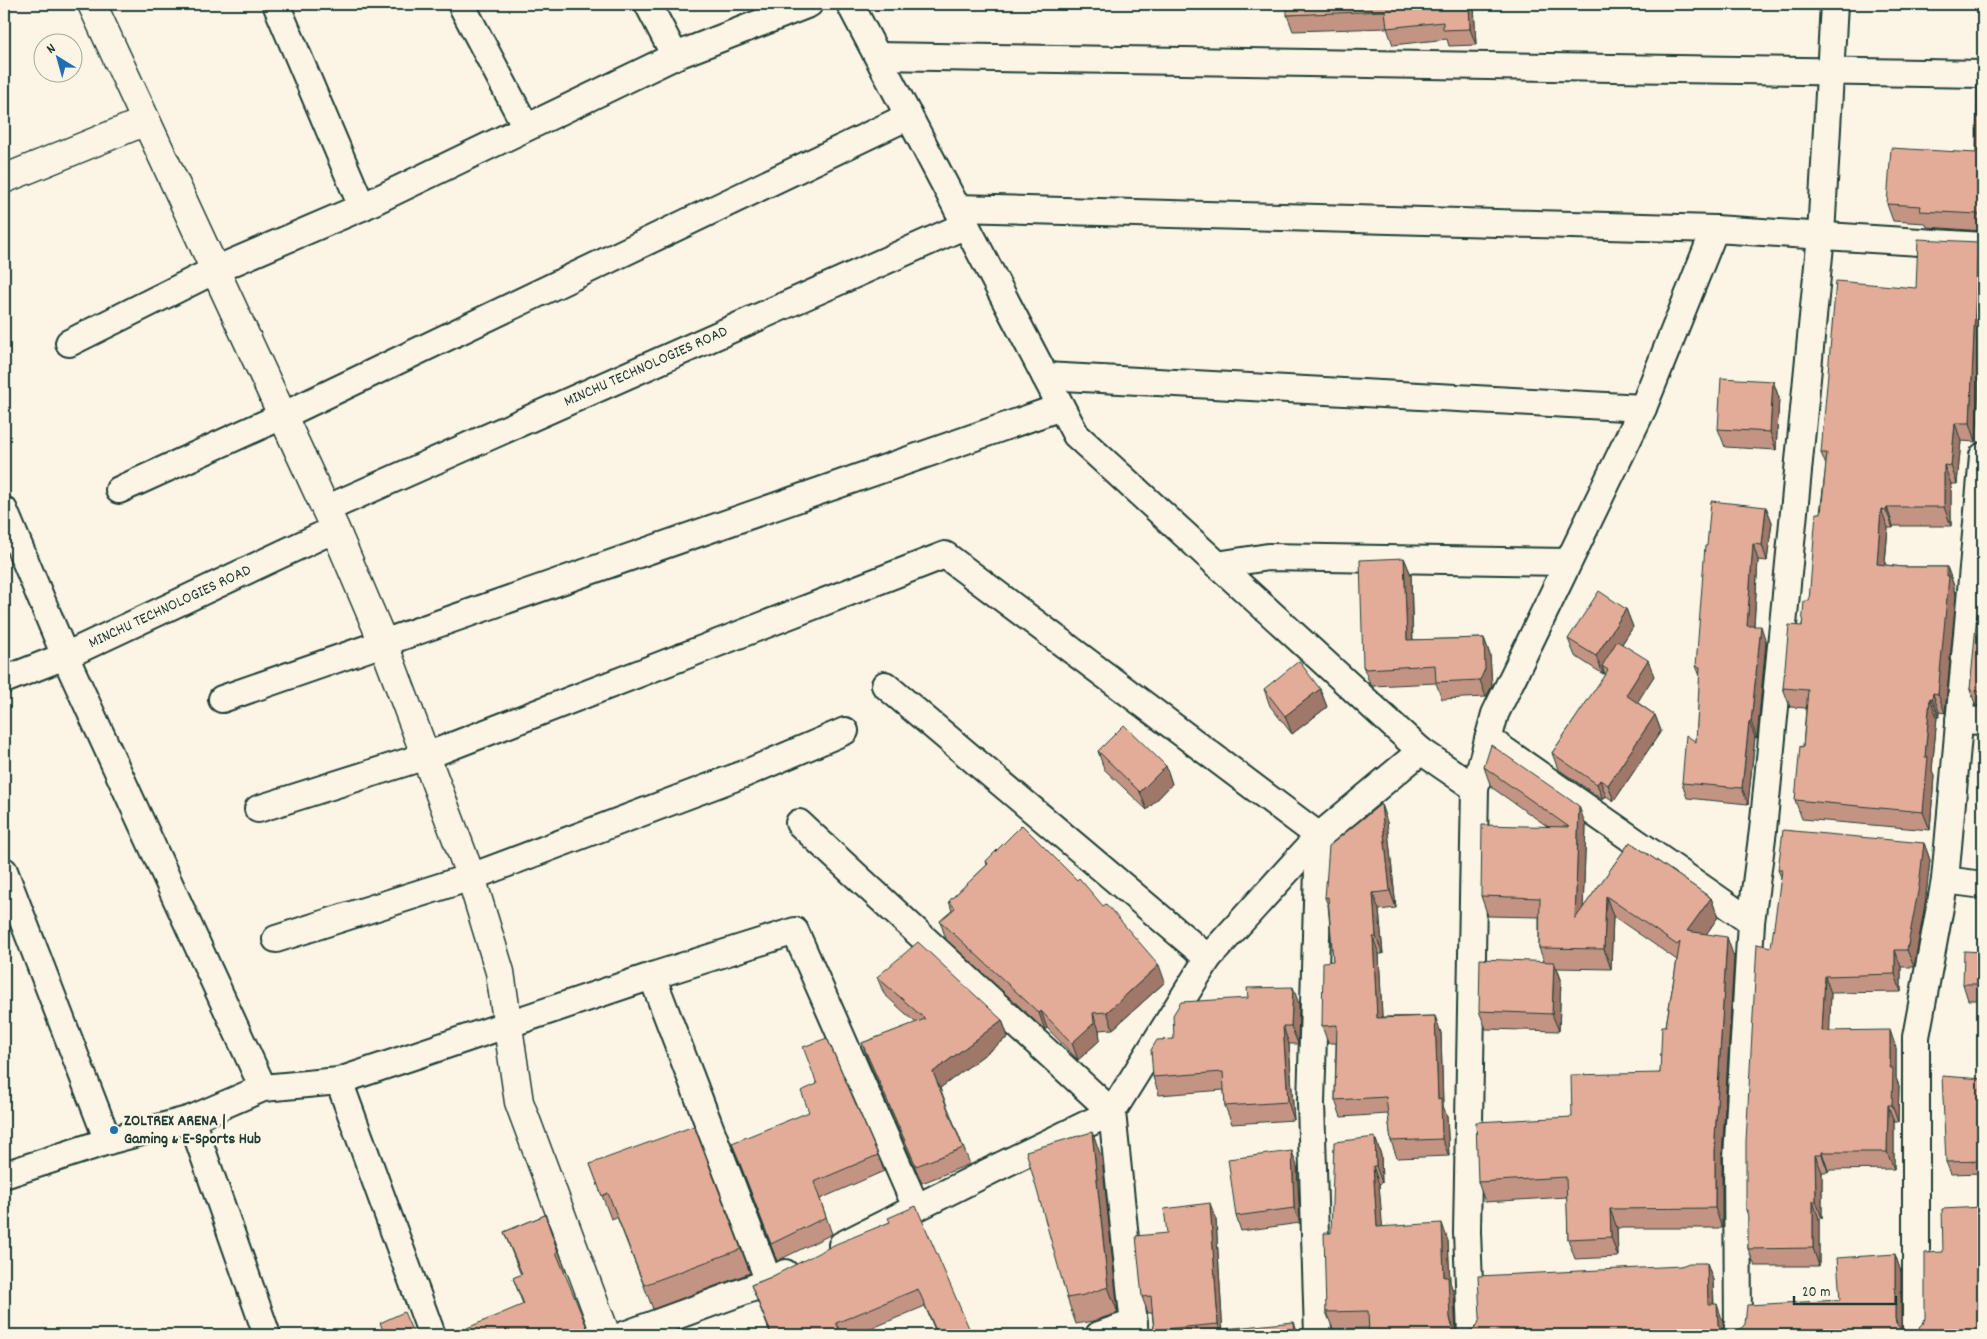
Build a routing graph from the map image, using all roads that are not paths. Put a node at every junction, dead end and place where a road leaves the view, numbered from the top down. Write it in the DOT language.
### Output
graph roads {
  1 [pos="92,4"];
  2 [pos="276,4"];
  3 [pos="462,4"];
  4 [pos="648,4"];
  5 [pos="809,4"];
  6 [pos="850,4"];
  7 [pos="1834,4"];
  8 [pos="675,56"];
  9 [pos="878,56"];
  10 [pos="1831,70"];
  11 [pos="1983,74"];
  12 [pos="908,116"];
  13 [pos="146,121"];
  14 [pos="526,127"];
  15 [pos="4,179"];
  16 [pos="362,207"];
  17 [pos="962,216"];
  18 [pos="1715,229"];
  19 [pos="1821,235"];
  20 [pos="1983,246"];
  21 [pos="215,270"];
  22 [pos="69,343"];
  23 [pos="1045,376"];
  24 [pos="1061,407"];
  25 [pos="1643,408"];
  26 [pos="282,416"];
  27 [pos="1983,456"];
  28 [pos="119,490"];
  29 [pos="4,510"];
  30 [pos="330,519"];
  31 [pos="1568,562"];
  32 [pos="1217,565"];
  33 [pos="1978,570"];
  34 [pos="383,642"];
  35 [pos="66,656"];
  36 [pos="4,680"];
  37 [pos="885,685"];
  38 [pos="222,699"];
  39 [pos="1971,720"];
  40 [pos="845,731"];
  41 [pos="1488,739"];
  42 [pos="1421,751"];
  43 [pos="426,756"];
  44 [pos="1476,788"];
  45 [pos="258,809"];
  46 [pos="799,823"];
  47 [pos="1319,836"];
  48 [pos="4,871"];
  49 [pos="470,877"];
  50 [pos="1945,880"];
  51 [pos="1983,885"];
  52 [pos="1751,922"];
  53 [pos="276,939"];
  54 [pos="1208,958"];
  55 [pos="652,976"];
  56 [pos="508,1023"];
  57 [pos="339,1081"];
  58 [pos="263,1088"];
  59 [pos="1112,1112"];
  60 [pos="191,1119"];
  61 [pos="108,1141"];
  62 [pos="4,1175"];
  63 [pos="916,1207"];
  64 [pos="769,1282"];
  65 [pos="1134,1329"];
  66 [pos="267,1335"];
  67 [pos="432,1335"];
  68 [pos="606,1335"];
  69 [pos="624,1335"];
  70 [pos="1098,1335"];
  71 [pos="1318,1335"];
  72 [pos="1471,1335"];
  73 [pos="1738,1335"];
  74 [pos="1916,1335"];
  1 -- 13 [label="street"];
  2 -- 16 [label="street"];
  3 -- 14 [label="street"];
  4 -- 8 [label="street"];
  5 -- 8 [label="street"];
  6 -- 9 [label="street"];
  7 -- 10 [label="street"];
  8 -- 14 [label="street"];
  9 -- 10 [label="street"];
  9 -- 12 [label="street"];
  10 -- 11 [label="street"];
  10 -- 19 [label="street"];
  12 -- 17 [label="street"];
  12 -- 26 [label="street"];
  13 -- 15 [label="street"];
  13 -- 21 [label="street"];
  14 -- 16 [label="street"];
  16 -- 21 [label="street"];
  17 -- 18 [label="street"];
  17 -- 23 [label="street"];
  17 -- 30 [label="street, MINCHU TECHNOLOGIES ROAD"];
  18 -- 19 [label="street"];
  18 -- 25 [label="street"];
  19 -- 20 [label="street"];
  19 -- 52 [label="street"];
  21 -- 22 [label="street"];
  21 -- 26 [label="street"];
  23 -- 24 [label="street"];
  23 -- 25 [label="street"];
  24 -- 32 [label="street"];
  24 -- 34 [label="street"];
  25 -- 31 [label="street"];
  26 -- 28 [label="street"];
  26 -- 30 [label="street"];
  27 -- 33 [label="street"];
  29 -- 35 [label="street"];
  30 -- 34 [label="street"];
  30 -- 35 [label="street, MINCHU TECHNOLOGIES ROAD"];
  31 -- 32 [label="street"];
  31 -- 41 [label="street"];
  32 -- 42 [label="street"];
  33 -- 39 [label="street"];
  34 -- 38 [label="street"];
  34 -- 43 [label="street"];
  35 -- 36 [label="street, MINCHU TECHNOLOGIES ROAD"];
  35 -- 58 [label="street"];
  37 -- 54 [label="street"];
  39 -- 50 [label="street"];
  40 -- 49 [label="street"];
  41 -- 44 [label="street"];
  41 -- 52 [label="street"];
  42 -- 44 [label="street"];
  42 -- 47 [label="street"];
  43 -- 45 [label="street"];
  43 -- 47 [label="street"];
  43 -- 49 [label="street"];
  44 -- 72 [label="street"];
  46 -- 59 [label="street"];
  47 -- 54 [label="street"];
  47 -- 71 [label="street"];
  48 -- 61 [label="street"];
  49 -- 53 [label="street"];
  49 -- 56 [label="street"];
  50 -- 51 [label="street"];
  50 -- 74 [label="street"];
  52 -- 73 [label="street"];
  54 -- 59 [label="street"];
  55 -- 56 [label="street"];
  55 -- 63 [label="street"];
  55 -- 64 [label="street"];
  56 -- 57 [label="street"];
  56 -- 68 [label="street"];
  57 -- 58 [label="street"];
  57 -- 67 [label="street"];
  58 -- 60 [label="street"];
  59 -- 63 [label="street"];
  59 -- 65 [label="street"];
  60 -- 61 [label="street"];
  60 -- 66 [label="street"];
  61 -- 62 [label="street"];
  63 -- 64 [label="street"];
  64 -- 69 [label="street"];
  65 -- 70 [label="street"];
}
